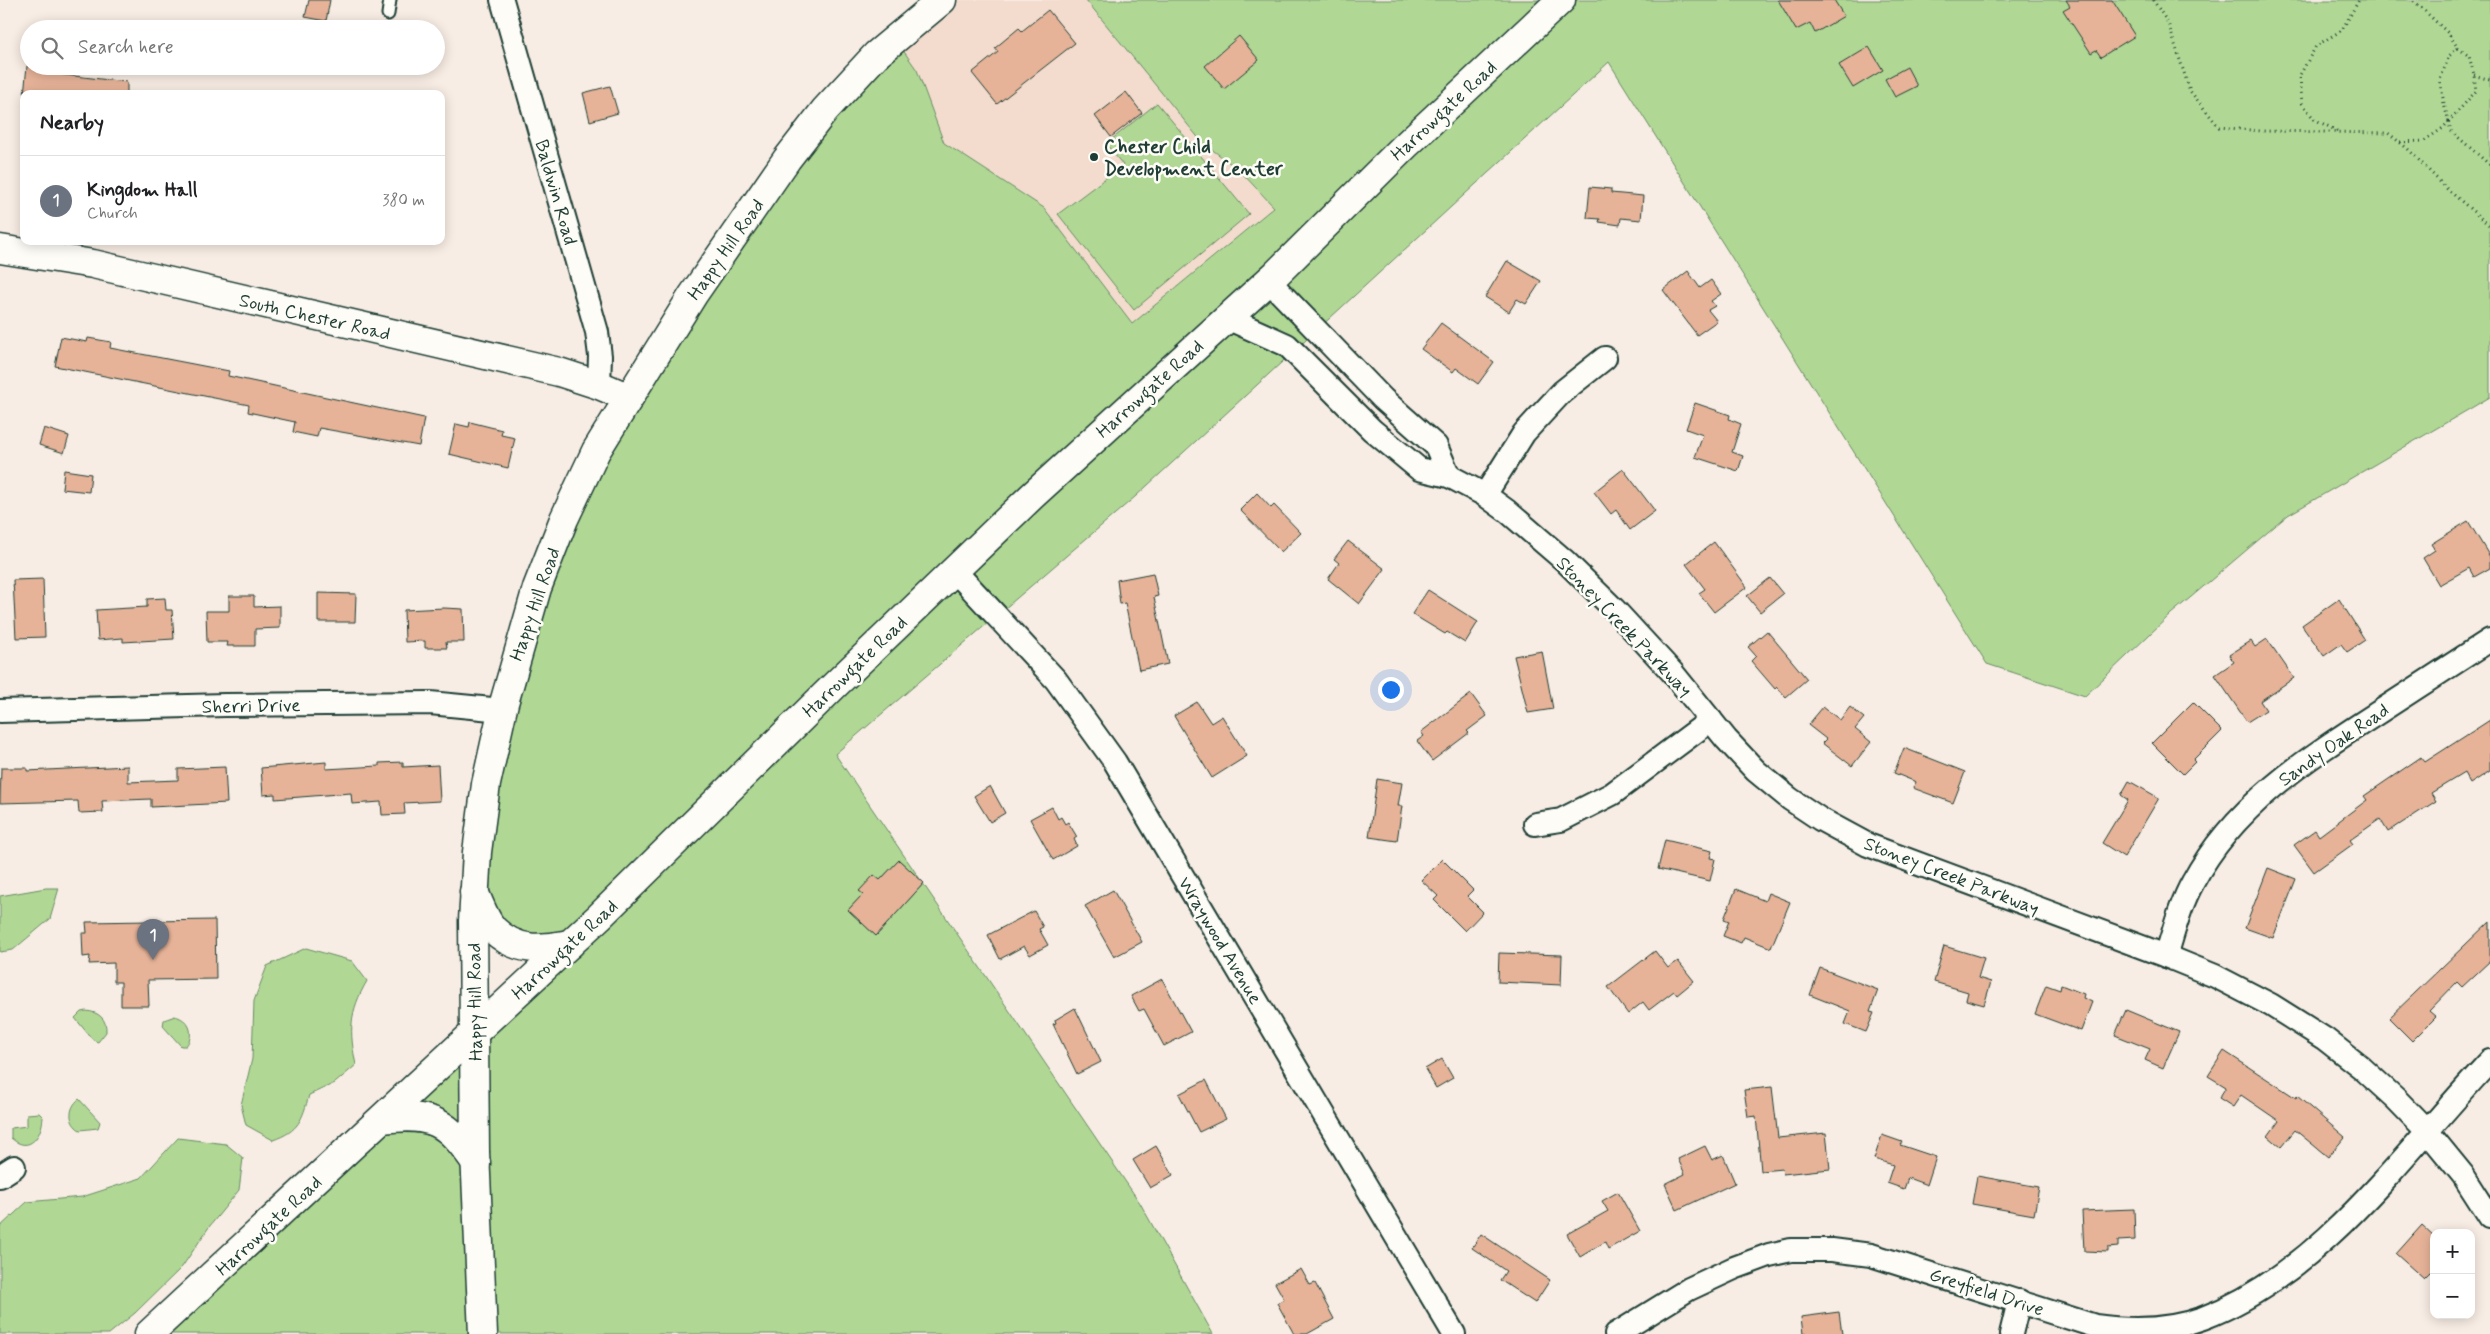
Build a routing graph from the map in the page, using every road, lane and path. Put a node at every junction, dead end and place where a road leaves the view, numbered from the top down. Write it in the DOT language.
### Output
graph roads {
  1 [pos="390,0"];
  2 [pos="502,0"];
  3 [pos="942,0"];
  4 [pos="1561,0"];
  5 [pos="2152,0"];
  6 [pos="2359,0"];
  7 [pos="2413,0"];
  8 [pos="388,14"];
  9 [pos="2458,48"];
  10 [pos="2474,75"];
  11 [pos="2490,80"];
  12 [pos="2340,132"];
  13 [pos="2400,142"];
  14 [pos="2490,165"];
  15 [pos="2490,226"];
  16 [pos="0,249"];
  17 [pos="1268,280"];
  18 [pos="1227,318"];
  19 [pos="1605,358"];
  20 [pos="599,385"];
  21 [pos="627,398"];
  22 [pos="1449,476"];
  23 [pos="1484,495"];
  24 [pos="954,570"];
  25 [pos="2490,640"];
  26 [pos="502,710"];
  27 [pos="0,711"];
  28 [pos="1711,720"];
  29 [pos="1535,824"];
  30 [pos="474,892"];
  31 [pos="570,944"];
  32 [pos="2166,956"];
  33 [pos="474,1033"];
  34 [pos="2490,1061"];
  35 [pos="382,1119"];
  36 [pos="2427,1131"];
  37 [pos="476,1163"];
  38 [pos="2490,1217"];
  39 [pos="2018,1301"];
  40 [pos="2205,1326"];
  41 [pos="150,1334"];
  42 [pos="483,1334"];
  43 [pos="1454,1334"];
  44 [pos="1616,1334"];
  45 [pos="2011,1334"];
  1 -- 8 [label="lane"];
  2 -- 20 [label="street, Baldwin Road"];
  3 -- 21 [label="main road, Happy Hill Road"];
  4 -- 17 [label="main road, Harrowgate Road"];
  5 -- 12 [label="path"];
  6 -- 12 [label="path"];
  7 -- 9 [label="path"];
  9 -- 10 [label="path"];
  9 -- 14 [label="path"];
  10 -- 11 [label="path"];
  10 -- 13 [label="path"];
  12 -- 13 [label="path"];
  13 -- 15 [label="path"];
  16 -- 20 [label="main road, South Chester Road"];
  17 -- 18 [label="main road, Harrowgate Road"];
  17 -- 22 [label="street"];
  18 -- 22 [label="street, Stoney Creek Parkway"];
  18 -- 24 [label="main road, Harrowgate Road"];
  19 -- 23 [label="street"];
  20 -- 21 [label="main road, South Chester Road"];
  21 -- 26 [label="main road, Happy Hill Road"];
  22 -- 23 [label="street, Stoney Creek Parkway"];
  23 -- 28 [label="street, Stoney Creek Parkway"];
  24 -- 31 [label="main road, Harrowgate Road"];
  24 -- 43 [label="street, Wraywood Avenue"];
  25 -- 32 [label="street, Sandy Oak Road"];
  26 -- 27 [label="street, Sherri Drive"];
  26 -- 30 [label="main road, Happy Hill Road"];
  28 -- 29 [label="street"];
  28 -- 32 [label="street, Stoney Creek Parkway"];
  30 -- 31 [label="main road"];
  30 -- 33 [label="main road, Happy Hill Road"];
  31 -- 33 [label="main road, Harrowgate Road"];
  32 -- 36 [label="street, Stoney Creek Parkway"];
  33 -- 35 [label="main road, Harrowgate Road"];
  33 -- 37 [label="main road, Happy Hill Road"];
  34 -- 36 [label="street, Greyfield Drive"];
  35 -- 37 [label="main road"];
  35 -- 41 [label="main road, Harrowgate Road"];
  36 -- 38 [label="street, Stoney Creek Parkway"];
  36 -- 40 [label="street, Greyfield Drive"];
  37 -- 42 [label="main road, Happy Hill Road"];
  39 -- 40 [label="street, Greyfield Drive"];
  39 -- 44 [label="street, Greyfield Drive"];
  39 -- 45 [label="street"];
}
